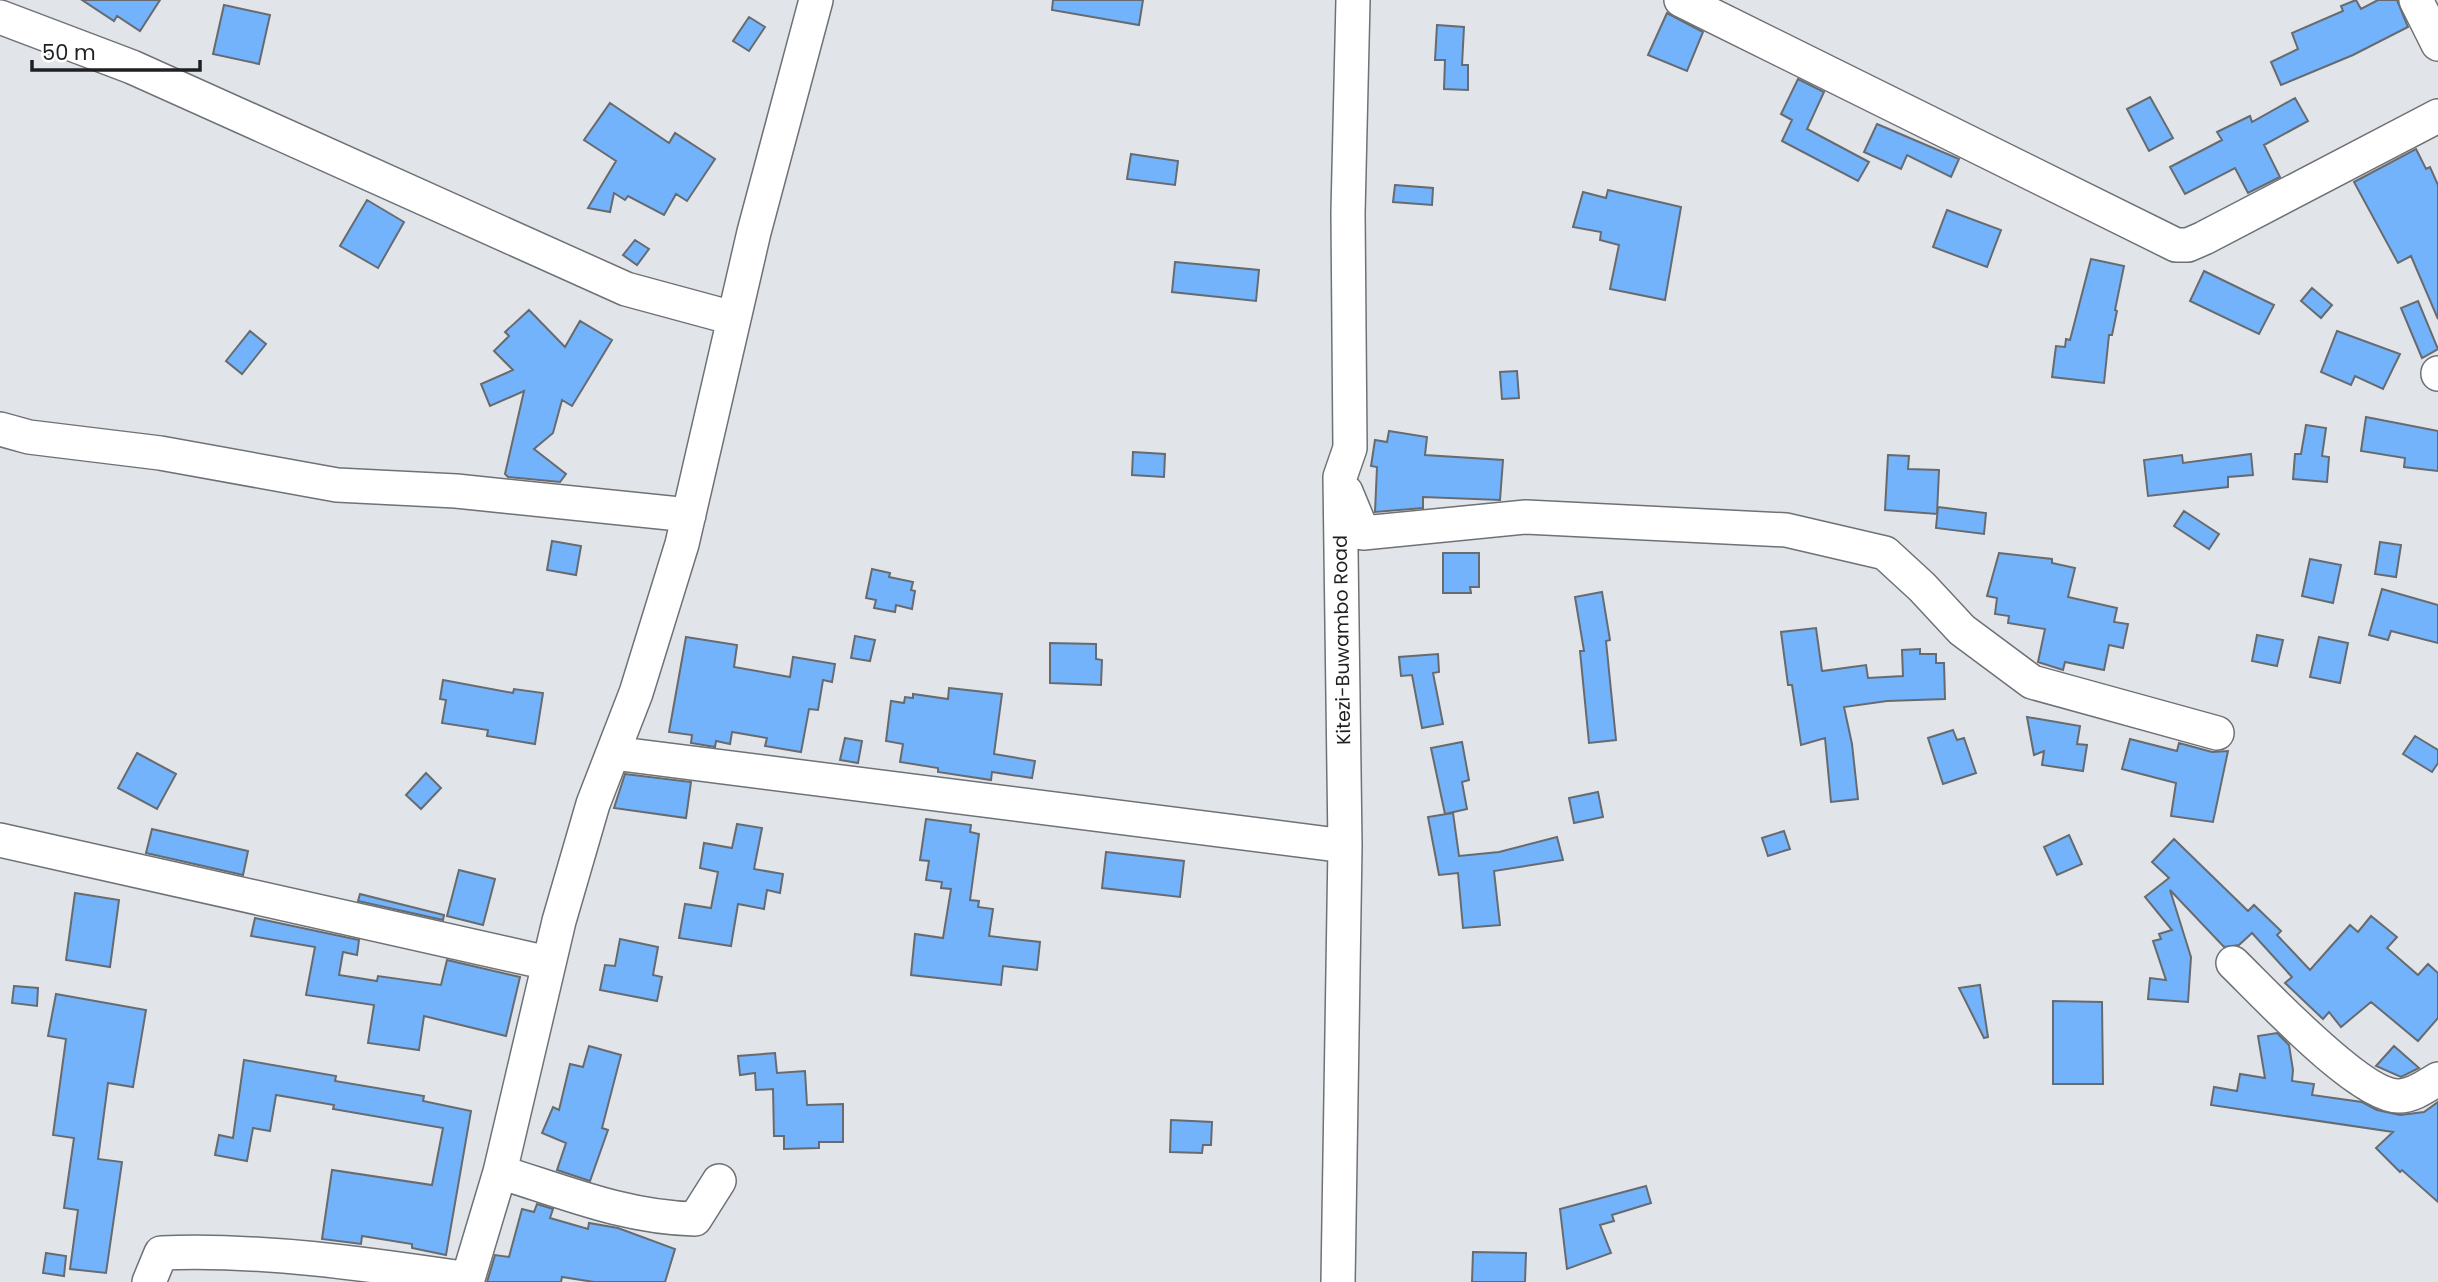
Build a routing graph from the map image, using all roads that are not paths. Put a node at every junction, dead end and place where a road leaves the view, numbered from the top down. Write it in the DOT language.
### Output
graph roads {
  1 [pos="816,0"];
  2 [pos="1353,0"];
  3 [pos="1681,0"];
  4 [pos="2416,0"];
  5 [pos="0,17"];
  6 [pos="2438,44"];
  7 [pos="2438,116"];
  8 [pos="733,318"];
  9 [pos="0,429"];
  10 [pos="1340,477"];
  11 [pos="689,515"];
  12 [pos="2217,733"];
  13 [pos="613,753"];
  14 [pos="0,840"];
  15 [pos="1345,846"];
  16 [pos="548,963"];
  17 [pos="2233,963"];
  18 [pos="2438,1079"];
  19 [pos="500,1172"];
  20 [pos="719,1181"];
  21 [pos="467,1281"];
  22 [pos="149,1282"];
  23 [pos="1338,1282"];
  1 -- 8 [label="street"];
  2 -- 10 [label="street, Kitezi-Buwambo Road"];
  3 -- 7 [label="street"];
  4 -- 6 [label="street"];
  5 -- 8 [label="street"];
  8 -- 11 [label="street"];
  9 -- 11 [label="street"];
  10 -- 12 [label="street"];
  10 -- 15 [label="street, Kitezi-Buwambo Road"];
  11 -- 13 [label="street"];
  13 -- 15 [label="street"];
  13 -- 16 [label="street"];
  14 -- 16 [label="street"];
  15 -- 23 [label="street, Kitezi-Buwambo Road"];
  16 -- 19 [label="street"];
  17 -- 18 [label="street"];
  19 -- 20 [label="street"];
  19 -- 21 [label="street"];
  21 -- 22 [label="street"];
}
